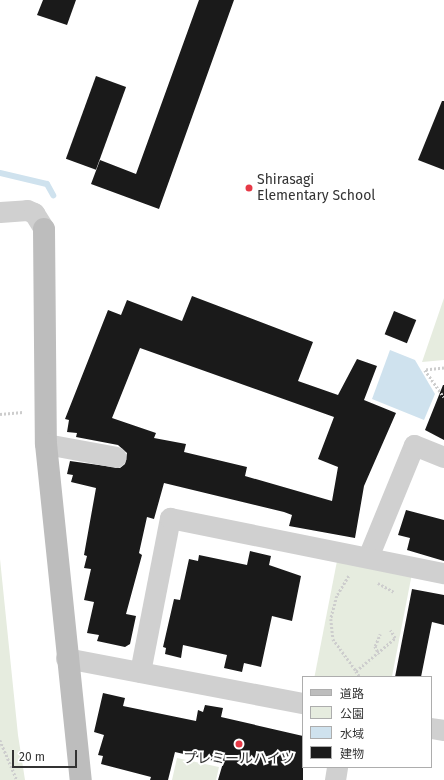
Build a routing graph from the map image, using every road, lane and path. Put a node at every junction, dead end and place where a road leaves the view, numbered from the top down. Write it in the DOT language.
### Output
graph roads {
  1 [pos="0,212"];
  2 [pos="44,230"];
  3 [pos="444,368"];
  4 [pos="444,397"];
  5 [pos="46,444"];
  6 [pos="116,457"];
  7 [pos="444,457"];
  8 [pos="362,564"];
  9 [pos="444,573"];
  10 [pos="390,630"];
  11 [pos="380,634"];
  12 [pos="379,654"];
  13 [pos="66,658"];
  14 [pos="356,671"];
  15 [pos="140,672"];
  16 [pos="359,676"];
  17 [pos="302,703"];
  18 [pos="432,728"];
  19 [pos="444,730"];
  20 [pos="0,740"];
  21 [pos="338,768"];
  22 [pos="17,780"];
  23 [pos="81,780"];
  24 [pos="335,780"];
  1 -- 2 [label="street"];
  2 -- 5 [label="street"];
  3 -- 4 [label="path"];
  5 -- 6 [label="street"];
  5 -- 13 [label="street"];
  7 -- 8 [label="street"];
  8 -- 9 [label="street"];
  8 -- 14 [label="path"];
  8 -- 15 [label="street"];
  10 -- 12 [label="path"];
  11 -- 12 [label="path"];
  12 -- 14 [label="path"];
  13 -- 15 [label="street"];
  13 -- 23 [label="street"];
  14 -- 16 [label="path"];
  15 -- 17 [label="street"];
  18 -- 19 [label="street"];
  20 -- 22 [label="path"];
  21 -- 24 [label="street"];
}
